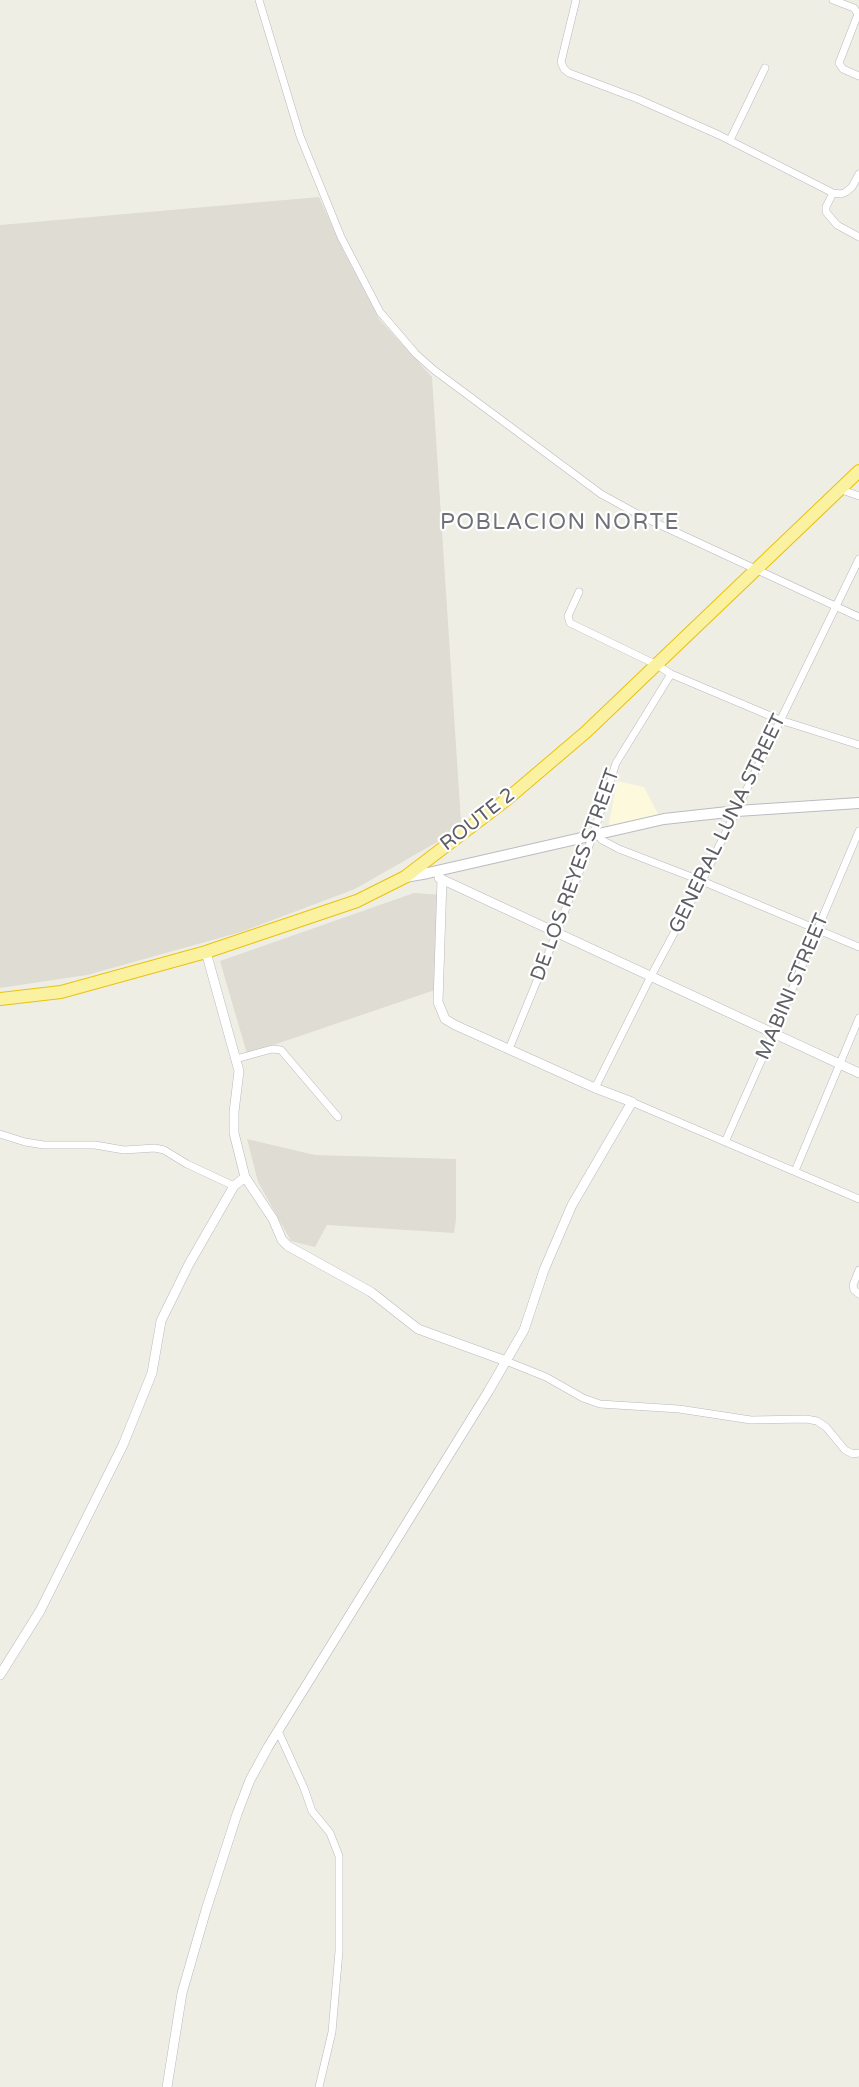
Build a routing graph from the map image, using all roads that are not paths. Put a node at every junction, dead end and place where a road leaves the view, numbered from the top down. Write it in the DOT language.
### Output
graph roads {
  1 [pos="259,0"];
  2 [pos="576,0"];
  3 [pos="833,0"];
  4 [pos="765,68"];
  5 [pos="859,76"];
  6 [pos="730,140"];
  7 [pos="859,174"];
  8 [pos="833,193"];
  9 [pos="859,237"];
  10 [pos="859,471"];
  11 [pos="839,489"];
  12 [pos="859,496"];
  13 [pos="859,559"];
  14 [pos="757,570"];
  15 [pos="579,592"];
  16 [pos="836,608"];
  17 [pos="859,617"];
  18 [pos="657,665"];
  19 [pos="671,674"];
  20 [pos="780,720"];
  21 [pos="859,745"];
  22 [pos="859,803"];
  23 [pos="737,811"];
  24 [pos="859,831"];
  25 [pos="595,835"];
  26 [pos="428,873"];
  27 [pos="405,877"];
  28 [pos="442,879"];
  29 [pos="702,881"];
  30 [pos="818,928"];
  31 [pos="557,932"];
  32 [pos="859,947"];
  33 [pos="206,952"];
  34 [pos="651,976"];
  35 [pos="0,999"];
  36 [pos="859,1018"];
  37 [pos="774,1032"];
  38 [pos="509,1049"];
  39 [pos="236,1059"];
  40 [pos="840,1065"];
  41 [pos="859,1074"];
  42 [pos="595,1088"];
  43 [pos="632,1102"];
  44 [pos="338,1117"];
  45 [pos="0,1134"];
  46 [pos="725,1142"];
  47 [pos="795,1171"];
  48 [pos="245,1177"];
  49 [pos="234,1186"];
  50 [pos="859,1199"];
  51 [pos="859,1270"];
  52 [pos="859,1294"];
  53 [pos="504,1365"];
  54 [pos="859,1453"];
  55 [pos="0,1675"];
  56 [pos="278,1731"];
  57 [pos="167,2087"];
  58 [pos="319,2087"];
  1 -- 14 [label="street"];
  2 -- 6 [label="street"];
  3 -- 5 [label="street"];
  4 -- 6 [label="street"];
  6 -- 8 [label="street"];
  7 -- 8 [label="street"];
  8 -- 9 [label="street"];
  10 -- 11 [label="highway, ROUTE 2"];
  11 -- 12 [label="street"];
  11 -- 14 [label="highway, ROUTE 2"];
  13 -- 16 [label="street, GENERAL LUNA STREET"];
  14 -- 16 [label="street"];
  14 -- 18 [label="highway, ROUTE 2"];
  15 -- 18 [label="street"];
  16 -- 17 [label="street"];
  16 -- 20 [label="street, GENERAL LUNA STREET"];
  18 -- 19 [label="street"];
  18 -- 27 [label="highway, ROUTE 2"];
  19 -- 20 [label="street"];
  19 -- 25 [label="street, DE LOS REYES STREET"];
  20 -- 21 [label="street"];
  20 -- 23 [label="street, GENERAL LUNA STREET"];
  22 -- 23 [label="main road"];
  23 -- 25 [label="main road"];
  23 -- 29 [label="street, GENERAL LUNA STREET"];
  24 -- 30 [label="street, MABINI STREET"];
  25 -- 26 [label="main road"];
  25 -- 29 [label="street"];
  25 -- 31 [label="street, DE LOS REYES STREET"];
  26 -- 27 [label="main road"];
  26 -- 28 [label="street"];
  27 -- 33 [label="highway, ROUTE 2"];
  28 -- 31 [label="street"];
  28 -- 38 [label="street"];
  29 -- 30 [label="street"];
  29 -- 34 [label="street, GENERAL LUNA STREET"];
  30 -- 32 [label="street"];
  30 -- 37 [label="street, MABINI STREET"];
  31 -- 34 [label="street"];
  31 -- 38 [label="street, DE LOS REYES STREET"];
  33 -- 35 [label="highway, ROUTE 2"];
  33 -- 39 [label="street"];
  34 -- 37 [label="street"];
  34 -- 42 [label="street, GENERAL LUNA STREET"];
  36 -- 40 [label="street"];
  37 -- 40 [label="street"];
  37 -- 46 [label="street, MABINI STREET"];
  38 -- 42 [label="street"];
  39 -- 44 [label="street"];
  39 -- 48 [label="street"];
  40 -- 41 [label="street"];
  40 -- 47 [label="street"];
  42 -- 43 [label="street"];
  43 -- 46 [label="street"];
  43 -- 53 [label="street"];
  45 -- 49 [label="street"];
  46 -- 47 [label="street"];
  47 -- 50 [label="street"];
  48 -- 49 [label="street"];
  48 -- 53 [label="street"];
  49 -- 55 [label="street"];
  51 -- 52 [label="street"];
  53 -- 54 [label="street"];
  53 -- 56 [label="street"];
  56 -- 57 [label="street"];
  56 -- 58 [label="street"];
}
